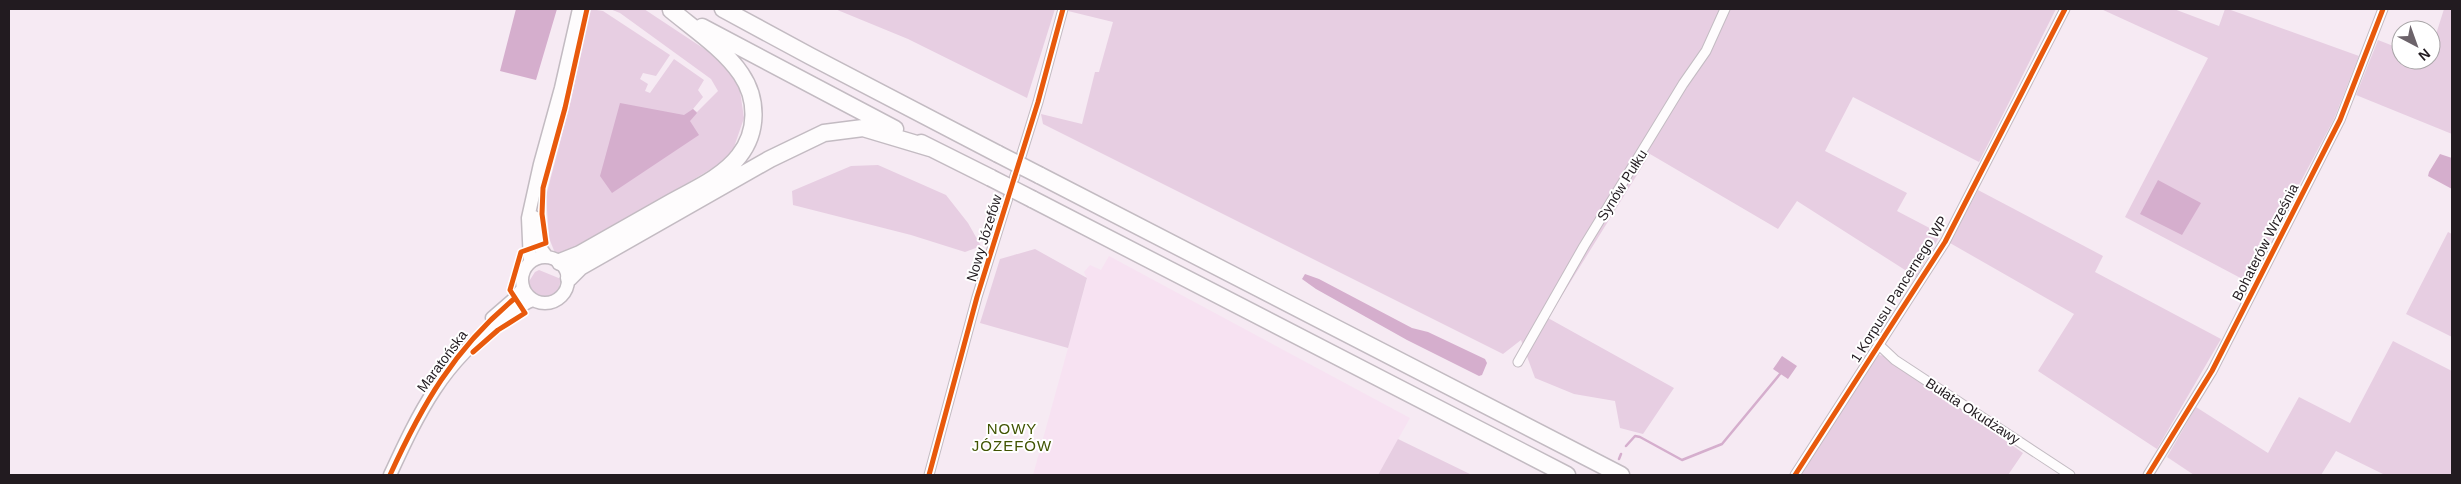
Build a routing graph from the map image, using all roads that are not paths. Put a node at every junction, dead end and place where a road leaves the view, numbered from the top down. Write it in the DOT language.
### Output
graph roads {
  1 [pos="579,9"];
  2 [pos="670,9"];
  3 [pos="723,9"];
  4 [pos="1063,9"];
  5 [pos="1725,9"];
  6 [pos="2065,9"];
  7 [pos="2383,9"];
  8 [pos="930,148"];
  9 [pos="532,202"];
  10 [pos="554,259"];
  11 [pos="530,262"];
  12 [pos="569,278"];
  13 [pos="523,288"];
  14 [pos="533,300"];
  15 [pos="1878,344"];
  16 [pos="468,347"];
  17 [pos="1518,362"];
  18 [pos="1796,473"];
  19 [pos="390,475"];
  20 [pos="929,475"];
  21 [pos="1567,475"];
  22 [pos="1621,475"];
  23 [pos="2070,475"];
  24 [pos="2148,475"];
  1 -- 9 [label="main road"];
  2 -- 8 [label="highway"];
  2 -- 10 [label="highway"];
  3 -- 22 [label="highway, bridge"];
  4 -- 20 [label="street, Nowy Józefów"];
  5 -- 17 [label="street, Synów Pułku"];
  6 -- 15 [label="street, 1 Korpusu Pancernego WP"];
  7 -- 24 [label="street, Bohaterów Września"];
  8 -- 12 [label="highway"];
  8 -- 21 [label="highway, bridge"];
  9 -- 10 [label="main road"];
  9 -- 11 [label="main road"];
  10 -- 11 [label="main road"];
  10 -- 12 [label="main road"];
  11 -- 13 [label="main road"];
  12 -- 14 [label="main road"];
  13 -- 14 [label="main road"];
  13 -- 16 [label="main road, Maratońska"];
  14 -- 16 [label="main road, Maratońska"];
  15 -- 18 [label="street, 1 Korpusu Pancernego WP"];
  15 -- 23 [label="street, Bułata Okudżawy"];
  16 -- 19 [label="main road, Maratońska"];
}
